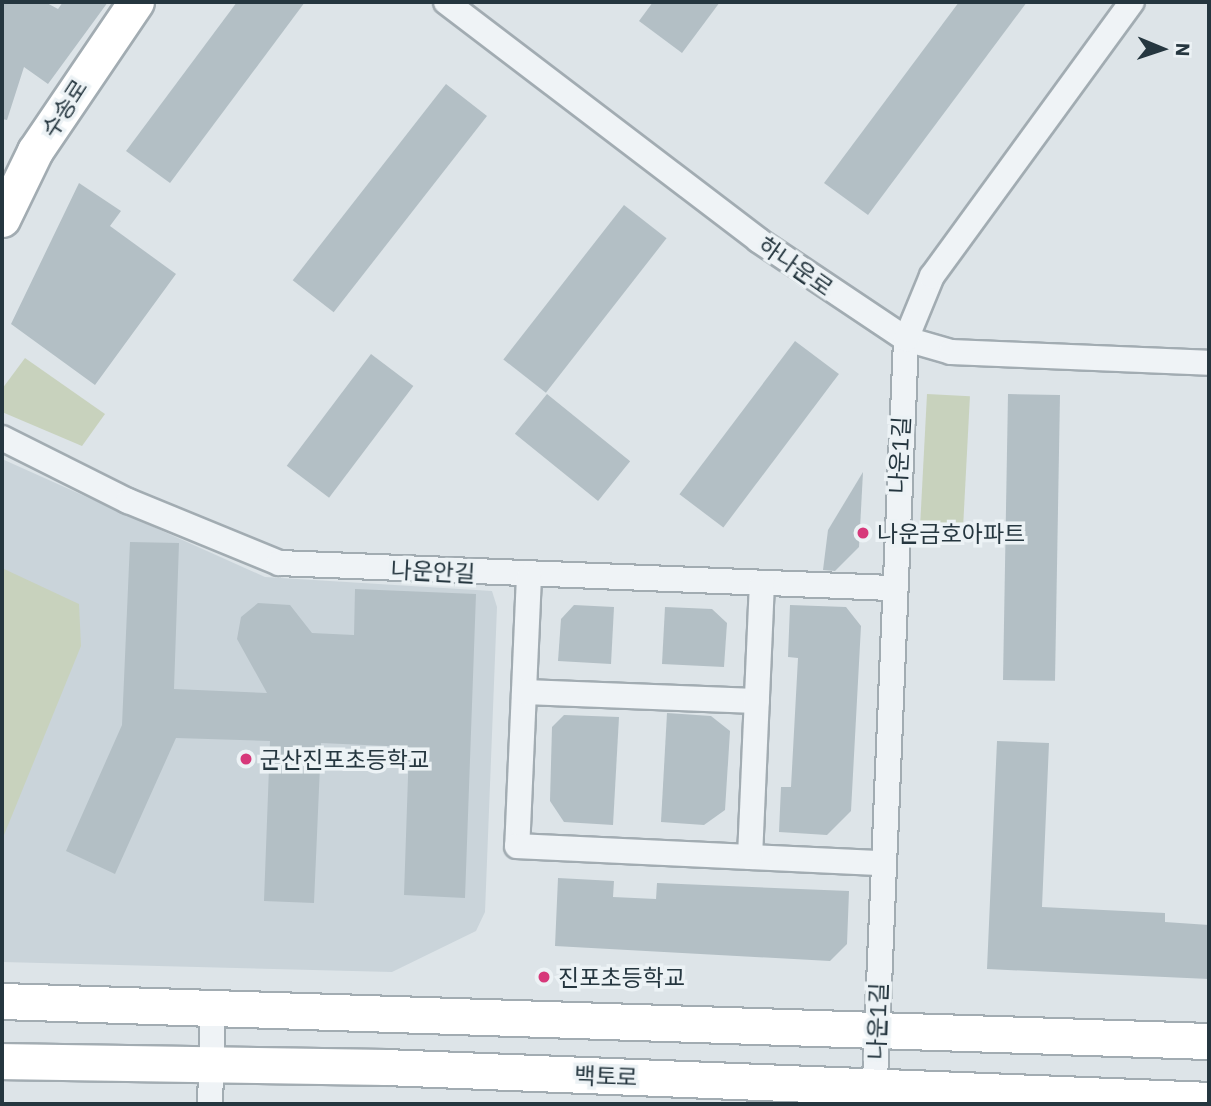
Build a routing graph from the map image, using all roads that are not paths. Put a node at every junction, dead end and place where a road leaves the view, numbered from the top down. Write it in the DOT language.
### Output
graph roads {
  1 [pos="136,2"];
  2 [pos="446,2"];
  3 [pos="1132,2"];
  4 [pos="2,219"];
  5 [pos="906,339"];
  6 [pos="1209,363"];
  7 [pos="2,438"];
  8 [pos="529,576"];
  9 [pos="762,584"];
  10 [pos="891,588"];
  11 [pos="524,692"];
  12 [pos="757,701"];
  13 [pos="750,857"];
  14 [pos="881,863"];
  15 [pos="2,1001"];
  16 [pos="213,1008"];
  17 [pos="877,1030"];
  18 [pos="1209,1041"];
  19 [pos="2,1061"];
  20 [pos="211,1065"];
  21 [pos="875,1095"];
  22 [pos="1209,1100"];
  23 [pos="210,1104"];
  1 -- 4 [label="street, 수송로"];
  2 -- 5 [label="street, 하나운로"];
  3 -- 5 [label="street, 나운1길"];
  5 -- 6 [label="street, 하나운로"];
  5 -- 10 [label="street, 나운1길"];
  7 -- 8 [label="street, 나운안길"];
  8 -- 9 [label="street, 나운안길"];
  8 -- 11 [label="street"];
  9 -- 10 [label="street, 나운안길"];
  9 -- 12 [label="street"];
  10 -- 14 [label="street, 나운1길"];
  11 -- 12 [label="street"];
  11 -- 13 [label="street"];
  12 -- 13 [label="street"];
  13 -- 14 [label="street"];
  14 -- 17 [label="street, 나운1길"];
  15 -- 16 [label="street"];
  16 -- 17 [label="street"];
  16 -- 20 [label="street"];
  17 -- 18 [label="street"];
  17 -- 21 [label="street, 나운1길"];
  19 -- 20 [label="street, 백토로"];
  20 -- 21 [label="street, 백토로"];
  20 -- 23 [label="street"];
  21 -- 22 [label="street, 백토로"];
}
